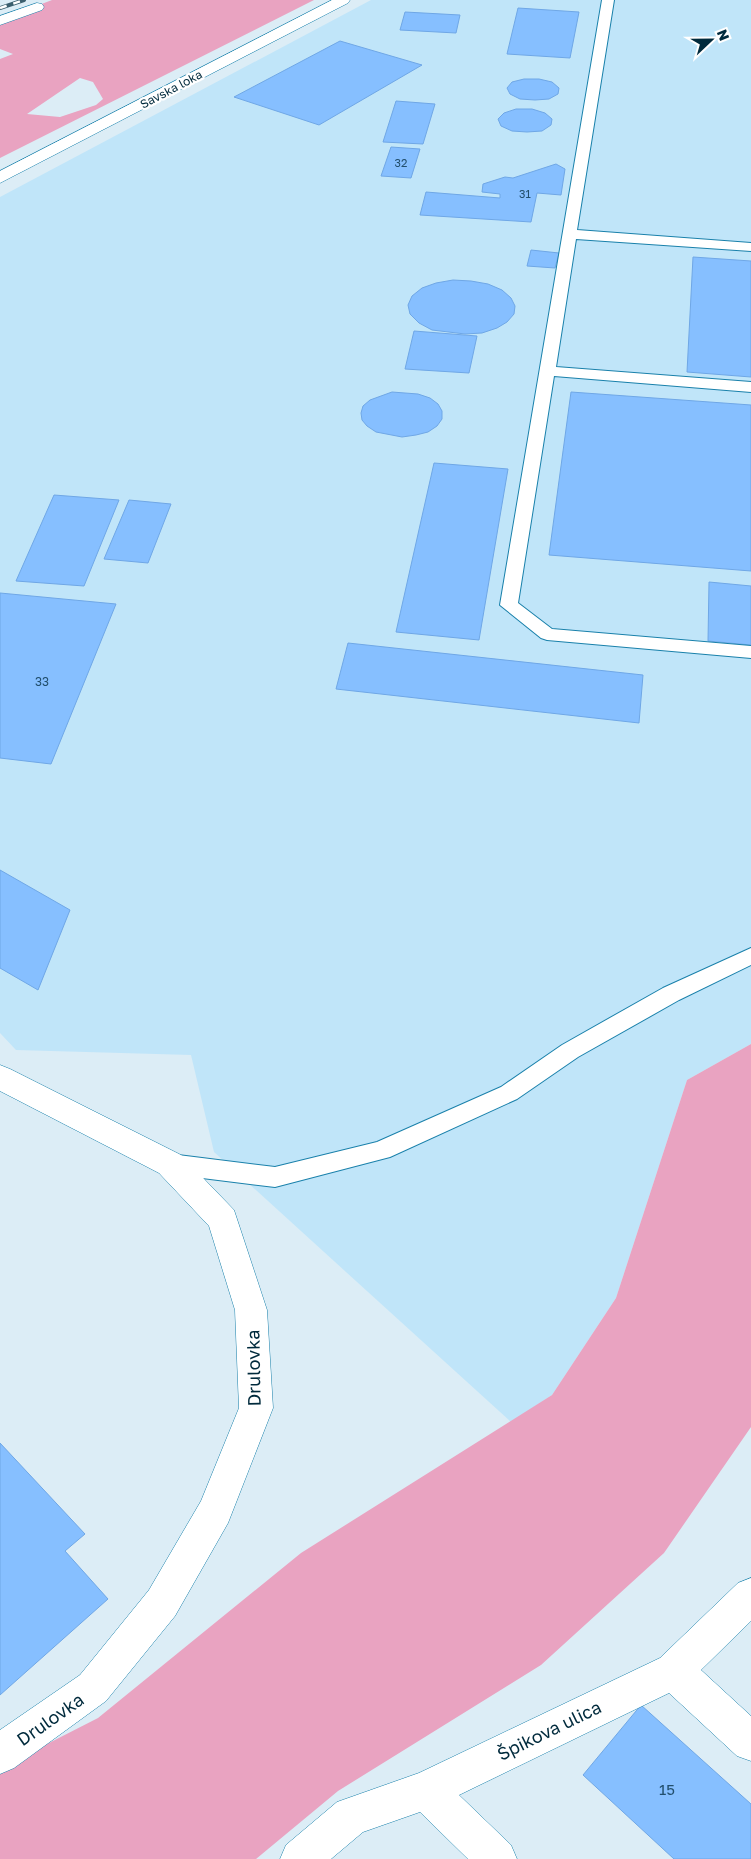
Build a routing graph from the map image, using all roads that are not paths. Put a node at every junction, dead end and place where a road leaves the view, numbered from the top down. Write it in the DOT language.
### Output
graph roads {
  1 [pos="343,0"];
  2 [pos="608,0"];
  3 [pos="38,7"];
  4 [pos="0,21"];
  5 [pos="0,178"];
  6 [pos="570,234"];
  7 [pos="751,247"];
  8 [pos="547,371"];
  9 [pos="751,387"];
  10 [pos="751,652"];
  11 [pos="751,956"];
  12 [pos="0,1077"];
  13 [pos="170,1164"];
  14 [pos="751,1596"];
  15 [pos="673,1671"];
  16 [pos="751,1742"];
  17 [pos="0,1754"];
  18 [pos="426,1790"];
  19 [pos="300,1859"];
  20 [pos="497,1859"];
  1 -- 5 [label="street, Savska loka"];
  2 -- 6 [label="lane"];
  3 -- 4 [label="street"];
  6 -- 7 [label="lane"];
  6 -- 8 [label="lane"];
  8 -- 9 [label="lane"];
  8 -- 10 [label="lane"];
  11 -- 13 [label="lane"];
  12 -- 13 [label="street, Drulovka"];
  13 -- 17 [label="street, Drulovka"];
  14 -- 15 [label="street, Špikova ulica"];
  15 -- 16 [label="street"];
  15 -- 18 [label="street, Špikova ulica"];
  18 -- 19 [label="street, Špikova ulica"];
  18 -- 20 [label="street"];
}
